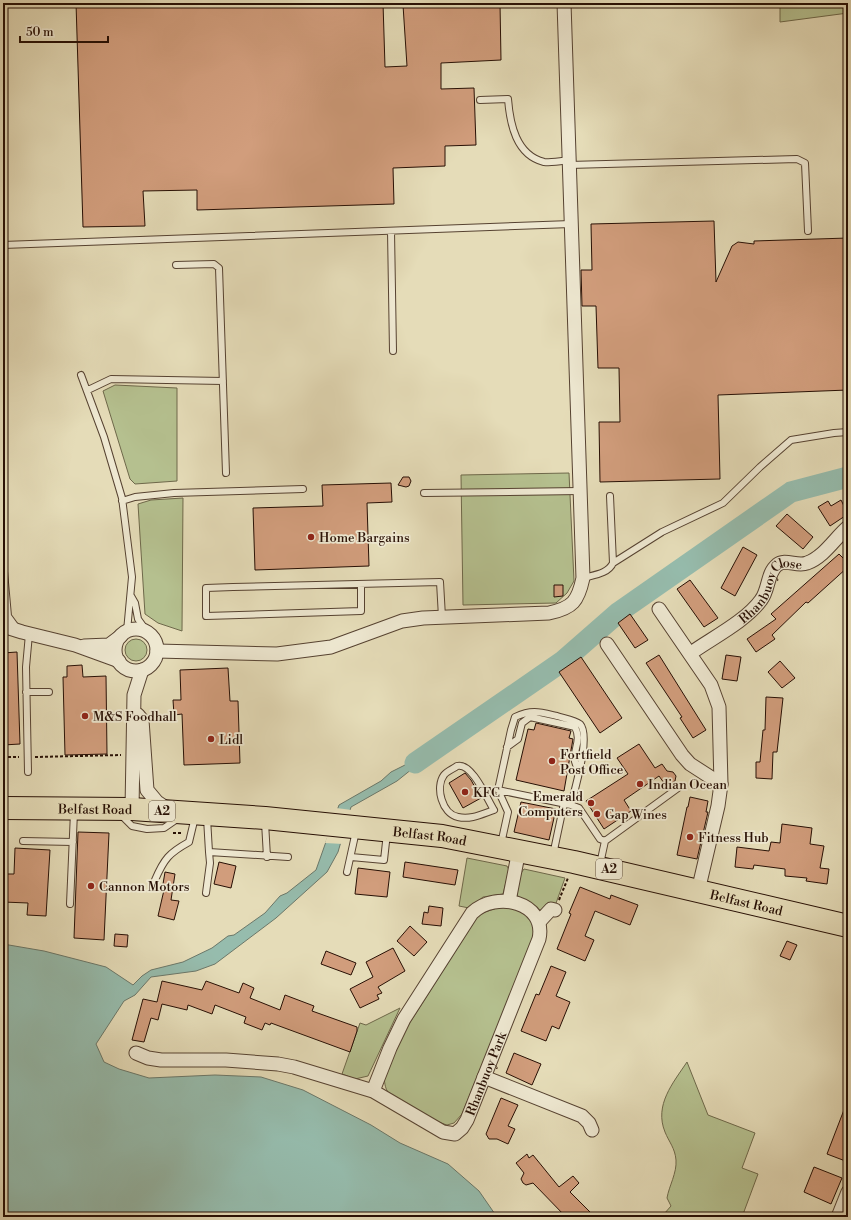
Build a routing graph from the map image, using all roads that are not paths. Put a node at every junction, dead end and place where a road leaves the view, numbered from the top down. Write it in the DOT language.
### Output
graph roads {
  1 [pos="564,3"];
  2 [pos="480,100"];
  3 [pos="569,163"];
  4 [pos="572,224"];
  5 [pos="391,230"];
  6 [pos="808,232"];
  7 [pos="3,245"];
  8 [pos="176,265"];
  9 [pos="393,351"];
  10 [pos="82,375"];
  11 [pos="223,381"];
  12 [pos="88,390"];
  13 [pos="848,432"];
  14 [pos="226,473"];
  15 [pos="303,489"];
  16 [pos="580,491"];
  17 [pos="424,493"];
  18 [pos="610,496"];
  19 [pos="122,501"];
  20 [pos="848,527"];
  21 [pos="3,560"];
  22 [pos="613,563"];
  23 [pos="583,578"];
  24 [pos="361,584"];
  25 [pos="131,596"];
  26 [pos="659,609"];
  27 [pos="442,617"];
  28 [pos="6,621"];
  29 [pos="3,622"];
  30 [pos="25,633"];
  31 [pos="124,633"];
  32 [pos="148,633"];
  33 [pos="606,644"];
  34 [pos="75,645"];
  35 [pos="158,651"];
  36 [pos="691,653"];
  37 [pos="119,661"];
  38 [pos="135,670"];
  39 [pos="26,692"];
  40 [pos="49,692"];
  41 [pos="133,709"];
  42 [pos="28,772"];
  43 [pos="721,784"];
  44 [pos="678,788"];
  45 [pos="498,790"];
  46 [pos="564,803"];
  47 [pos="571,805"];
  48 [pos="3,808"];
  49 [pos="74,808"];
  50 [pos="123,809"];
  51 [pos="494,810"];
  52 [pos="508,812"];
  53 [pos="190,813"];
  54 [pos="265,818"];
  55 [pos="366,831"];
  56 [pos="23,841"];
  57 [pos="605,841"];
  58 [pos="73,842"];
  59 [pos="510,848"];
  60 [pos="209,852"];
  61 [pos="267,856"];
  62 [pos="288,857"];
  63 [pos="351,857"];
  64 [pos="552,857"];
  65 [pos="599,867"];
  66 [pos="347,872"];
  67 [pos="155,880"];
  68 [pos="698,890"];
  69 [pos="206,893"];
  70 [pos="509,901"];
  71 [pos="70,904"];
  72 [pos="556,910"];
  73 [pos="539,922"];
  74 [pos="848,926"];
  75 [pos="136,1053"];
  76 [pos="484,1077"];
  77 [pos="373,1090"];
  78 [pos="592,1130"];
  79 [pos="848,1192"];
  80 [pos="838,1217"];
  1 -- 3 [label="street"];
  2 -- 3 [label="lane"];
  3 -- 4 [label="street"];
  3 -- 6 [label="lane"];
  4 -- 5 [label="lane"];
  4 -- 16 [label="street"];
  5 -- 7 [label="lane"];
  5 -- 9 [label="lane"];
  8 -- 11 [label="lane"];
  10 -- 12 [label="lane"];
  11 -- 12 [label="lane"];
  11 -- 14 [label="lane"];
  12 -- 19 [label="lane"];
  13 -- 22 [label="lane"];
  15 -- 19 [label="lane"];
  16 -- 17 [label="lane"];
  16 -- 23 [label="street"];
  18 -- 22 [label="lane"];
  19 -- 25 [label="lane"];
  20 -- 36 [label="street, Rhanbuoy Close"];
  21 -- 28 [label="lane"];
  22 -- 23 [label="lane"];
  23 -- 27 [label="street"];
  24 -- 24 [label="lane"];
  24 -- 27 [label="lane"];
  25 -- 31 [label="lane"];
  25 -- 32 [label="lane"];
  26 -- 36 [label="street"];
  27 -- 35 [label="street"];
  28 -- 29 [label="lane"];
  28 -- 30 [label="street"];
  30 -- 34 [label="street"];
  30 -- 39 [label="lane"];
  31 -- 32 [label="street"];
  31 -- 34 [label="street"];
  31 -- 37 [label="street"];
  32 -- 35 [label="street"];
  33 -- 43 [label="street"];
  34 -- 37 [label="street"];
  35 -- 38 [label="street"];
  36 -- 43 [label="street"];
  37 -- 38 [label="street"];
  38 -- 41 [label="street"];
  39 -- 40 [label="lane"];
  39 -- 42 [label="lane"];
  41 -- 50 [label="street"];
  41 -- 53 [label="street"];
  43 -- 68 [label="street"];
  44 -- 57 [label="lane"];
  45 -- 46 [label="lane"];
  45 -- 47 [label="lane"];
  45 -- 52 [label="lane"];
  46 -- 47 [label="lane"];
  46 -- 64 [label="lane"];
  47 -- 57 [label="lane"];
  48 -- 49 [label="highway, Belfast Road / A2"];
  49 -- 50 [label="highway, Belfast Road / A2"];
  49 -- 58 [label="lane"];
  50 -- 53 [label="highway, Belfast Road / A2"];
  51 -- 51 [label="lane"];
  51 -- 52 [label="lane"];
  52 -- 59 [label="lane"];
  53 -- 54 [label="highway, Belfast Road / A2"];
  53 -- 60 [label="lane"];
  53 -- 67 [label="lane"];
  54 -- 55 [label="highway, Belfast Road / A2"];
  54 -- 61 [label="lane"];
  55 -- 59 [label="highway, Belfast Road / A2"];
  55 -- 63 [label="lane"];
  55 -- 63 [label="lane"];
  56 -- 58 [label="lane"];
  57 -- 65 [label="lane"];
  58 -- 71 [label="lane"];
  59 -- 64 [label="highway, Belfast Road / A2"];
  59 -- 70 [label="street"];
  60 -- 61 [label="lane"];
  60 -- 69 [label="lane"];
  61 -- 62 [label="lane"];
  63 -- 66 [label="lane"];
  64 -- 65 [label="highway, Belfast Road / A2"];
  65 -- 68 [label="highway, Belfast Road / A2"];
  68 -- 74 [label="highway, Belfast Road / A2"];
  70 -- 73 [label="street"];
  70 -- 77 [label="street"];
  72 -- 73 [label="street"];
  73 -- 76 [label="street, Rhanbuoy Park"];
  75 -- 77 [label="street, Rhanbuoy Park"];
  76 -- 77 [label="street, Rhanbuoy Park"];
  76 -- 78 [label="street"];
  79 -- 80 [label="street"];
}
